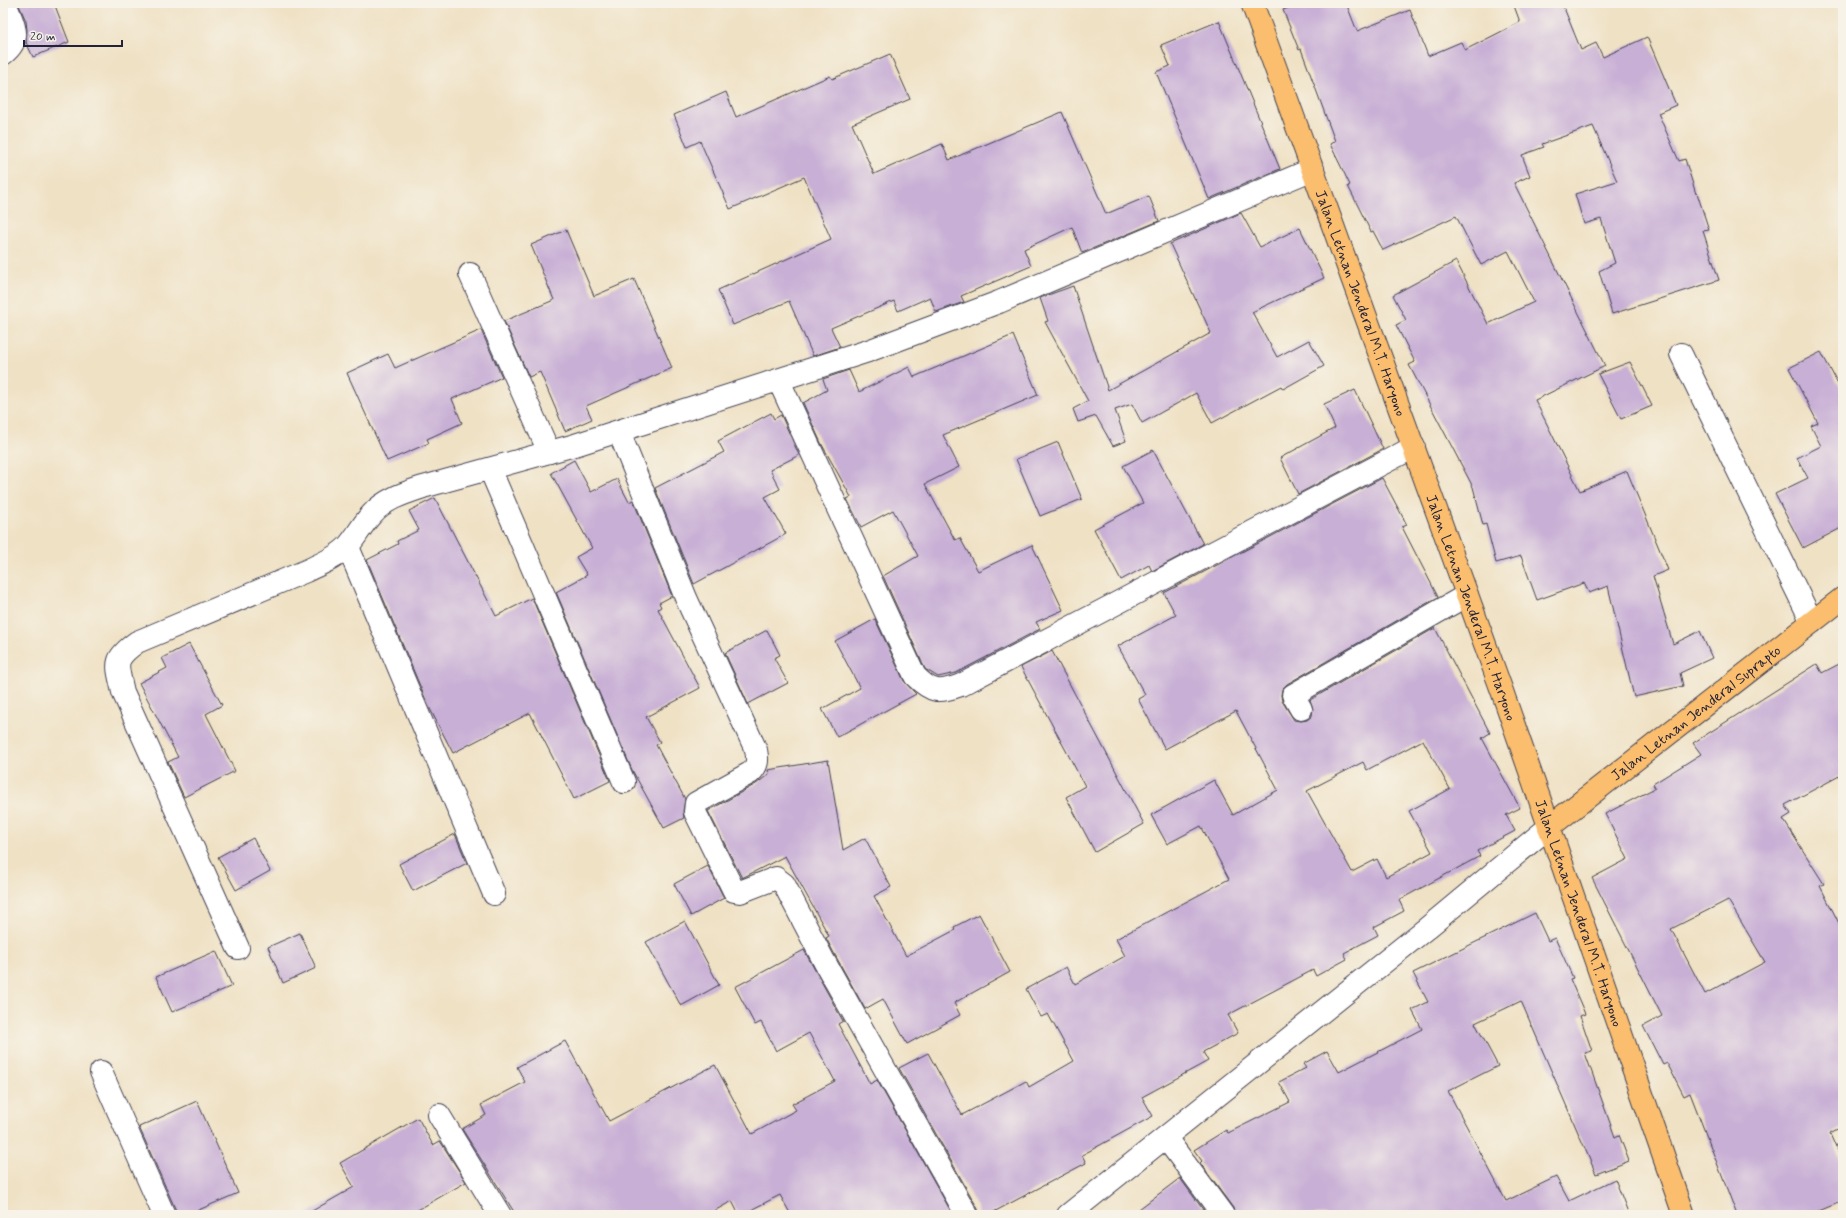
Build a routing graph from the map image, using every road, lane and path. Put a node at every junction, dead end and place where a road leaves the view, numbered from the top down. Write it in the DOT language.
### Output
graph roads {
  1 [pos="5,3"];
  2 [pos="1252,3"];
  3 [pos="3,54"];
  4 [pos="1313,169"];
  5 [pos="470,274"];
  6 [pos="1681,354"];
  7 [pos="779,380"];
  8 [pos="619,432"];
  9 [pos="1414,447"];
  10 [pos="549,452"];
  11 [pos="490,469"];
  12 [pos="348,547"];
  13 [pos="1468,595"];
  14 [pos="1843,598"];
  15 [pos="1812,622"];
  16 [pos="1302,709"];
  17 [pos="624,782"];
  18 [pos="1549,827"];
  19 [pos="494,894"];
  20 [pos="238,948"];
  21 [pos="101,1072"];
  22 [pos="439,1115"];
  23 [pos="1166,1138"];
  24 [pos="1077,1212"];
  25 [pos="164,1215"];
  26 [pos="500,1215"];
  27 [pos="967,1215"];
  28 [pos="1223,1215"];
  29 [pos="1684,1215"];
  1 -- 3 [label="street"];
  2 -- 4 [label="main road, Jalan Letnan Jenderal M.T. Haryono"];
  4 -- 7 [label="street"];
  4 -- 9 [label="main road, Jalan Letnan Jenderal M.T. Haryono"];
  5 -- 10 [label="street"];
  6 -- 15 [label="street"];
  7 -- 8 [label="street"];
  7 -- 9 [label="street"];
  8 -- 10 [label="street"];
  8 -- 27 [label="street"];
  9 -- 13 [label="main road, Jalan Letnan Jenderal M.T. Haryono"];
  10 -- 11 [label="street"];
  11 -- 12 [label="street"];
  11 -- 17 [label="street"];
  12 -- 19 [label="street"];
  12 -- 20 [label="street"];
  13 -- 16 [label="street"];
  13 -- 18 [label="main road, Jalan Letnan Jenderal M.T. Haryono"];
  14 -- 15 [label="main road, Jalan Letnan Jenderal Suprapto"];
  15 -- 18 [label="main road, Jalan Letnan Jenderal Suprapto"];
  18 -- 23 [label="street"];
  18 -- 29 [label="main road, Jalan Letnan Jenderal M.T. Haryono"];
  21 -- 25 [label="street"];
  22 -- 26 [label="street"];
  23 -- 24 [label="street"];
  23 -- 28 [label="street"];
}
